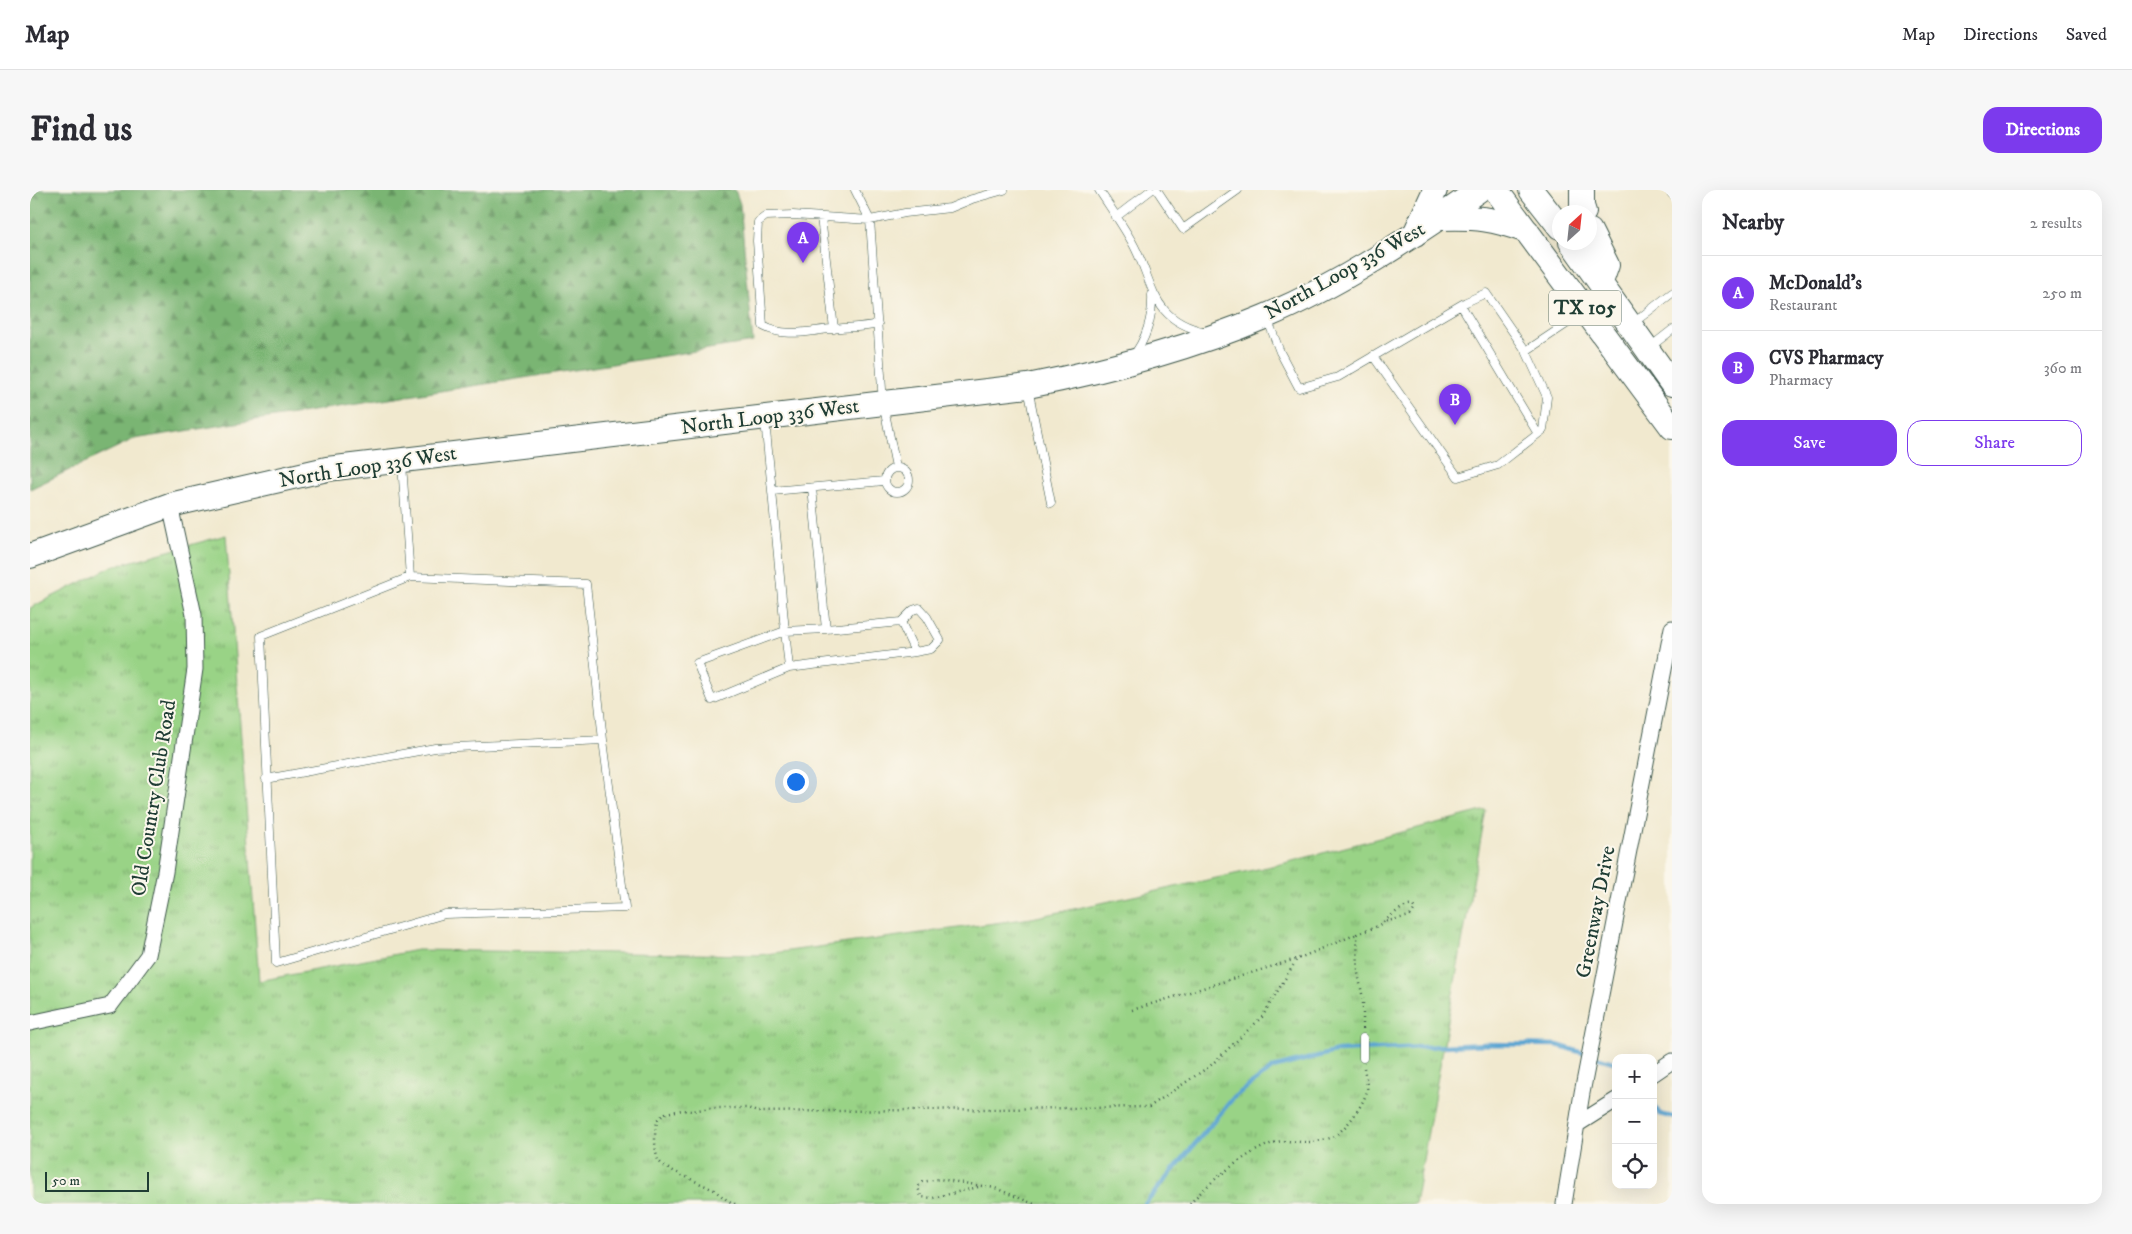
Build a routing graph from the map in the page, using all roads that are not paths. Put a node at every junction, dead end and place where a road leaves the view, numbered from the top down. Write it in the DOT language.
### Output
graph roads {
  1 [pos="855,190"];
  2 [pos="1004,190"];
  3 [pos="1099,190"];
  4 [pos="1151,190"];
  5 [pos="1157,190"];
  6 [pos="1238,190"];
  7 [pos="1435,190"];
  8 [pos="1479,190"];
  9 [pos="1496,190"];
  10 [pos="1531,190"];
  11 [pos="1582,190"];
  12 [pos="1670,190"];
  13 [pos="1672,194"];
  14 [pos="1582,205"];
  15 [pos="821,217"];
  16 [pos="1116,217"];
  17 [pos="1552,217"];
  18 [pos="1440,218"];
  19 [pos="870,220"];
  20 [pos="1527,231"];
  21 [pos="1414,236"];
  22 [pos="1597,245"];
  23 [pos="1577,250"];
  24 [pos="1601,282"];
  25 [pos="1152,291"];
  26 [pos="1672,293"];
  27 [pos="1461,305"];
  28 [pos="1586,311"];
  29 [pos="1267,316"];
  30 [pos="878,324"];
  31 [pos="1630,326"];
  32 [pos="834,329"];
  33 [pos="1672,330"];
  34 [pos="1218,335"];
  35 [pos="1647,349"];
  36 [pos="1526,351"];
  37 [pos="1374,356"];
  38 [pos="1123,365"];
  39 [pos="1672,384"];
  40 [pos="1028,386"];
  41 [pos="883,403"];
  42 [pos="765,418"];
  43 [pos="1672,427"];
  44 [pos="1538,434"];
  45 [pos="402,459"];
  46 [pos="896,467"];
  47 [pos="884,481"];
  48 [pos="812,488"];
  49 [pos="772,491"];
  50 [pos="1051,503"];
  51 [pos="170,505"];
  52 [pos="30,556"];
  53 [pos="410,577"];
  54 [pos="901,622"];
  55 [pos="826,628"];
  56 [pos="1672,628"];
  57 [pos="785,631"];
  58 [pos="915,652"];
  59 [pos="789,668"];
  60 [pos="603,740"];
  61 [pos="266,779"];
  62 [pos="30,1022"];
  63 [pos="1363,1038"];
  64 [pos="1363,1058"];
  65 [pos="1671,1061"];
  66 [pos="1657,1071"];
  67 [pos="1611,1103"];
  68 [pos="1578,1124"];
  69 [pos="1564,1204"];
  1 -- 19 [label="lane"];
  2 -- 19 [label="lane"];
  3 -- 16 [label="lane"];
  4 -- 16 [label="lane"];
  5 -- 6 [label="lane"];
  7 -- 21 [label="main road"];
  8 -- 18 [label="main road, North Loop 336 West"];
  9 -- 20 [label="main road, TX 105"];
  10 -- 17 [label="main road"];
  11 -- 14 [label="main road"];
  12 -- 13 [label="lane"];
  15 -- 19 [label="lane"];
  15 -- 32 [label="lane"];
  15 -- 32 [label="lane"];
  16 -- 25 [label="lane"];
  18 -- 20 [label="main road"];
  18 -- 21 [label="main road, North Loop 336 West"];
  19 -- 30 [label="lane"];
  20 -- 28 [label="main road, TX 105"];
  21 -- 29 [label="main road, North Loop 336 West"];
  22 -- 24 [label="main road"];
  23 -- 24 [label="main road, TX 105"];
  24 -- 31 [label="main road, TX 105"];
  25 -- 34 [label="lane"];
  25 -- 38 [label="lane"];
  26 -- 31 [label="lane"];
  27 -- 36 [label="lane"];
  27 -- 37 [label="lane"];
  27 -- 44 [label="lane"];
  28 -- 36 [label="lane"];
  28 -- 43 [label="main road, TX 105"];
  29 -- 34 [label="main road, North Loop 336 West"];
  29 -- 37 [label="lane"];
  30 -- 32 [label="lane"];
  30 -- 41 [label="lane"];
  31 -- 35 [label="main road, TX 105"];
  33 -- 35 [label="lane"];
  34 -- 38 [label="main road, North Loop 336 West"];
  35 -- 39 [label="main road, TX 105"];
  36 -- 44 [label="lane"];
  37 -- 44 [label="lane"];
  38 -- 40 [label="main road, North Loop 336 West"];
  40 -- 41 [label="main road, North Loop 336 West"];
  40 -- 50 [label="lane"];
  41 -- 42 [label="main road, North Loop 336 West"];
  41 -- 46 [label="lane"];
  42 -- 45 [label="main road, North Loop 336 West"];
  42 -- 49 [label="lane"];
  45 -- 51 [label="main road, North Loop 336 West"];
  45 -- 53 [label="lane"];
  46 -- 47 [label="lane"];
  46 -- 47 [label="lane"];
  47 -- 48 [label="lane"];
  48 -- 49 [label="lane"];
  48 -- 55 [label="lane"];
  49 -- 57 [label="lane"];
  51 -- 52 [label="main road, North Loop 336 West"];
  51 -- 62 [label="street, Old Country Club Road"];
  53 -- 60 [label="lane"];
  53 -- 61 [label="lane"];
  54 -- 55 [label="lane"];
  54 -- 58 [label="lane"];
  54 -- 58 [label="lane"];
  55 -- 57 [label="lane"];
  56 -- 68 [label="street, Greenway Drive"];
  57 -- 59 [label="lane"];
  57 -- 59 [label="lane"];
  58 -- 59 [label="lane"];
  60 -- 61 [label="lane"];
  60 -- 61 [label="lane"];
  63 -- 64 [label="lane"];
  65 -- 66 [label="street"];
  67 -- 68 [label="street"];
  68 -- 69 [label="street, Greenway Drive"];
}
